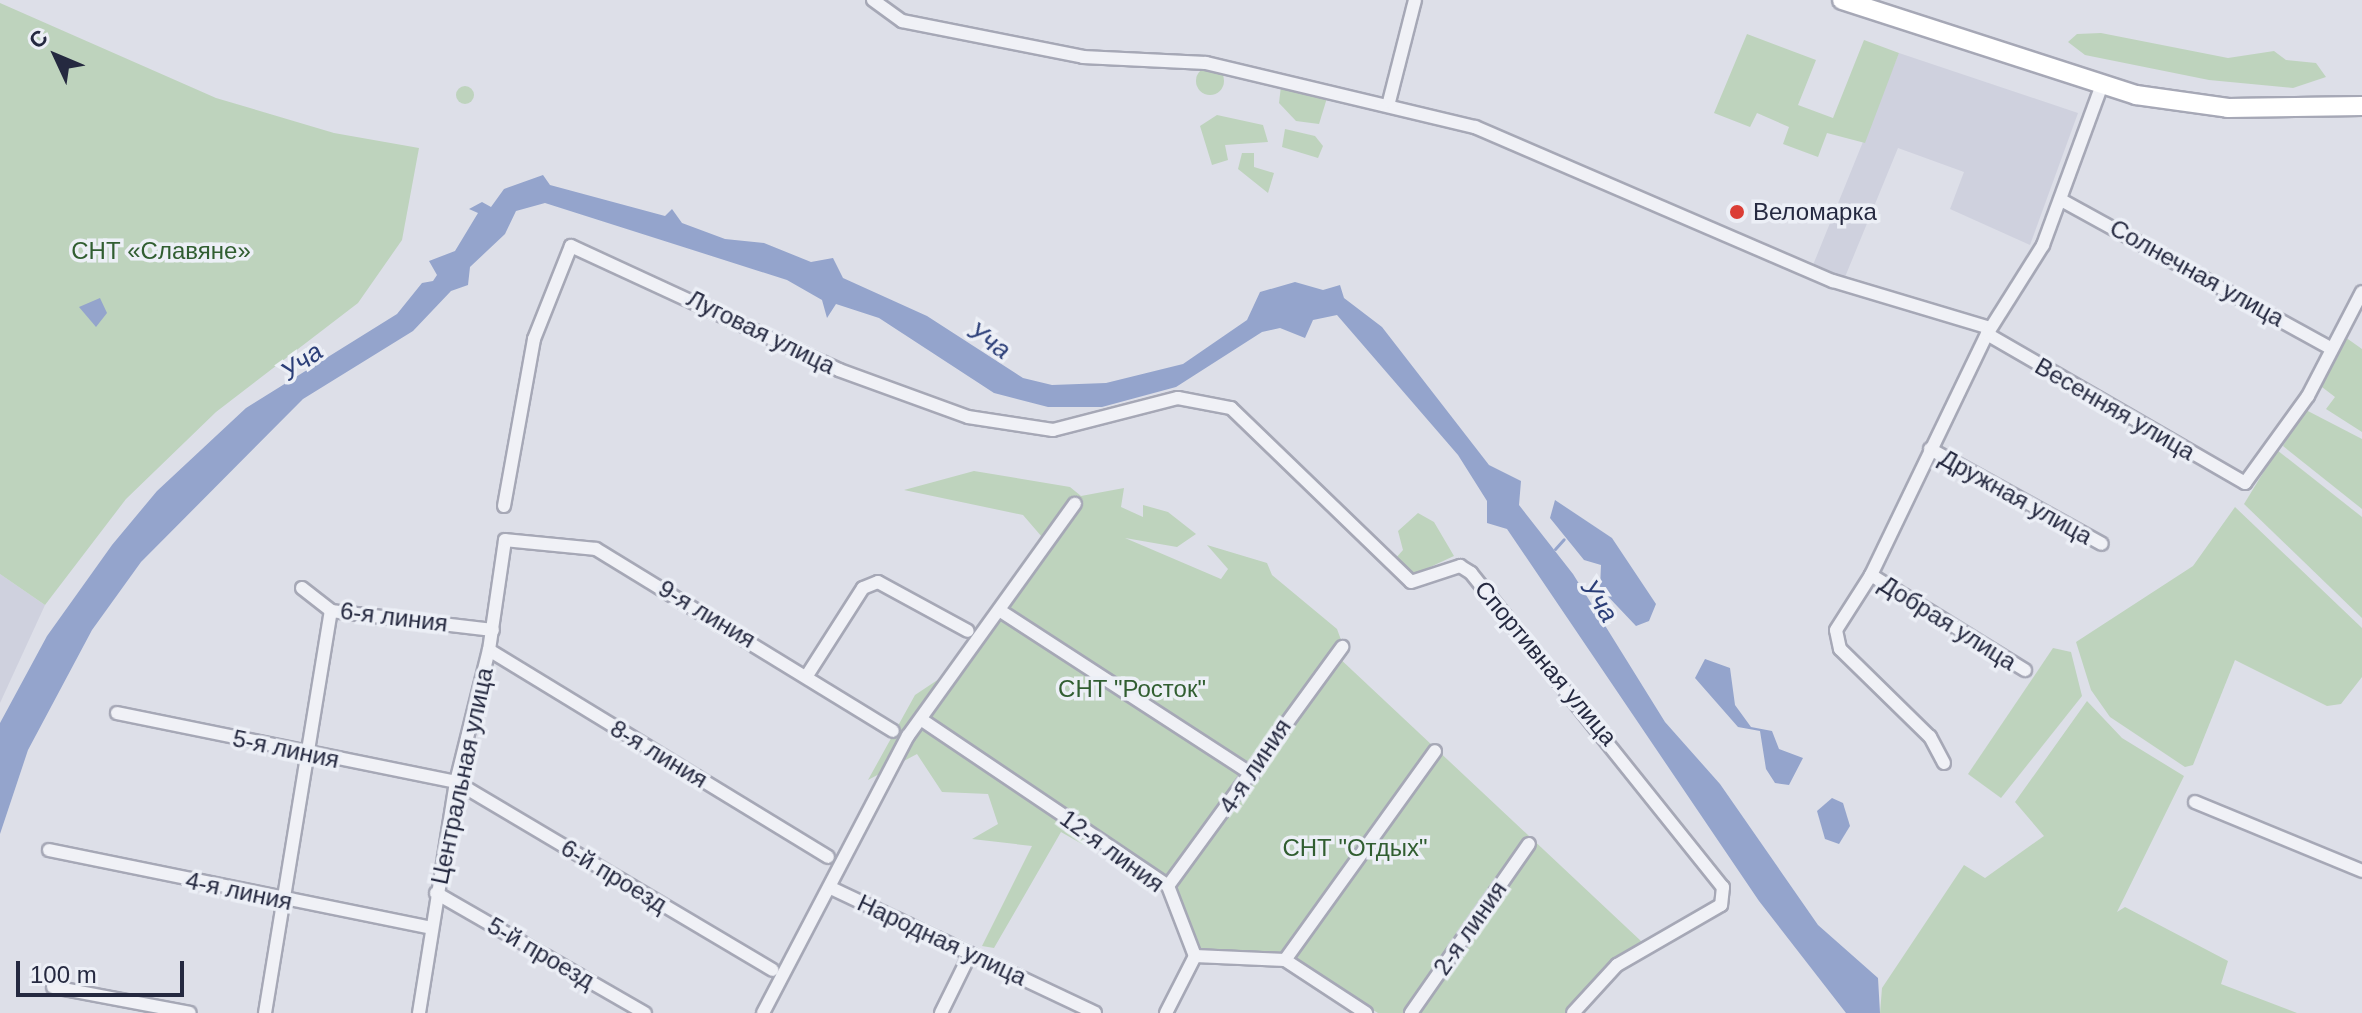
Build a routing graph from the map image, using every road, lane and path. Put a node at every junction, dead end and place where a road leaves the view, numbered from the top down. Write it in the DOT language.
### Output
graph roads {
  1 [pos="873,0"];
  2 [pos="1415,0"];
  3 [pos="1842,0"];
  4 [pos="2101,87"];
  5 [pos="1389,102"];
  6 [pos="2362,106"];
  7 [pos="2061,200"];
  8 [pos="2362,292"];
  9 [pos="1988,331"];
  10 [pos="2332,349"];
  11 [pos="1217,403"];
  12 [pos="1930,449"];
  13 [pos="1075,504"];
  14 [pos="504,506"];
  15 [pos="505,540"];
  16 [pos="2102,544"];
  17 [pos="1871,575"];
  18 [pos="302,588"];
  19 [pos="999,610"];
  20 [pos="331,611"];
  21 [pos="493,630"];
  22 [pos="968,631"];
  23 [pos="1342,647"];
  24 [pos="489,650"];
  25 [pos="2025,670"];
  26 [pos="808,674"];
  27 [pos="117,713"];
  28 [pos="922,720"];
  29 [pos="893,731"];
  30 [pos="1435,751"];
  31 [pos="311,756"];
  32 [pos="1944,763"];
  33 [pos="1252,774"];
  34 [pos="456,782"];
  35 [pos="2195,802"];
  36 [pos="1529,844"];
  37 [pos="49,850"];
  38 [pos="828,857"];
  39 [pos="2362,871"];
  40 [pos="1168,886"];
  41 [pos="831,888"];
  42 [pos="436,893"];
  43 [pos="284,901"];
  44 [pos="429,927"];
  45 [pos="970,954"];
  46 [pos="1195,956"];
  47 [pos="1285,960"];
  48 [pos="772,970"];
  49 [pos="53,987"];
  50 [pos="190,1013"];
  51 [pos="265,1013"];
  52 [pos="419,1013"];
  53 [pos="645,1013"];
  54 [pos="763,1013"];
  55 [pos="941,1013"];
  56 [pos="1095,1013"];
  57 [pos="1166,1013"];
  58 [pos="1366,1013"];
  59 [pos="1411,1013"];
  60 [pos="1573,1013"];
  1 -- 5 [label="street, Весенняя улица"];
  2 -- 5 [label="street"];
  3 -- 4 [label="main road"];
  4 -- 6 [label="main road"];
  4 -- 7 [label="street"];
  5 -- 9 [label="street, Весенняя улица"];
  7 -- 9 [label="street"];
  7 -- 10 [label="street, Солнечная улица"];
  8 -- 10 [label="street"];
  9 -- 10 [label="street, Весенняя улица"];
  9 -- 12 [label="street"];
  11 -- 14 [label="street, Луговая улица"];
  11 -- 60 [label="street, Спортивная улица"];
  12 -- 16 [label="street, Дружная улица"];
  12 -- 17 [label="street"];
  13 -- 19 [label="street"];
  15 -- 21 [label="street, Центральная улица"];
  15 -- 26 [label="street, 9-я линия"];
  17 -- 25 [label="street, Добрая улица"];
  17 -- 32 [label="street"];
  18 -- 20 [label="street, 6-я линия"];
  19 -- 28 [label="street"];
  19 -- 33 [label="street"];
  20 -- 21 [label="street, 6-я линия"];
  20 -- 31 [label="street"];
  21 -- 24 [label="street, Центральная улица"];
  22 -- 26 [label="street"];
  23 -- 33 [label="street, 4-я линия"];
  24 -- 34 [label="street, Центральная улица"];
  24 -- 38 [label="street, 8-я линия"];
  26 -- 29 [label="street, 9-я линия"];
  27 -- 31 [label="street, 5-я линия"];
  28 -- 40 [label="street, 12-я линия"];
  28 -- 41 [label="street"];
  30 -- 47 [label="street"];
  31 -- 34 [label="street, 5-я линия"];
  31 -- 43 [label="street"];
  33 -- 40 [label="street, 4-я линия"];
  34 -- 42 [label="street, Центральная улица"];
  34 -- 48 [label="street, 6-й проезд"];
  35 -- 39 [label="street"];
  36 -- 59 [label="street, 2-я линия"];
  37 -- 43 [label="street, 4-я линия"];
  40 -- 46 [label="street, 12-я линия"];
  41 -- 45 [label="street, Народная улица"];
  41 -- 54 [label="street"];
  42 -- 44 [label="street, Центральная улица"];
  42 -- 53 [label="street, 5-й проезд"];
  43 -- 44 [label="street, 4-я линия"];
  43 -- 51 [label="street"];
  44 -- 52 [label="street, Центральная улица"];
  45 -- 55 [label="street"];
  45 -- 56 [label="street, Народная улица"];
  46 -- 47 [label="street"];
  46 -- 57 [label="street"];
  47 -- 58 [label="street"];
  49 -- 50 [label="street"];
}
